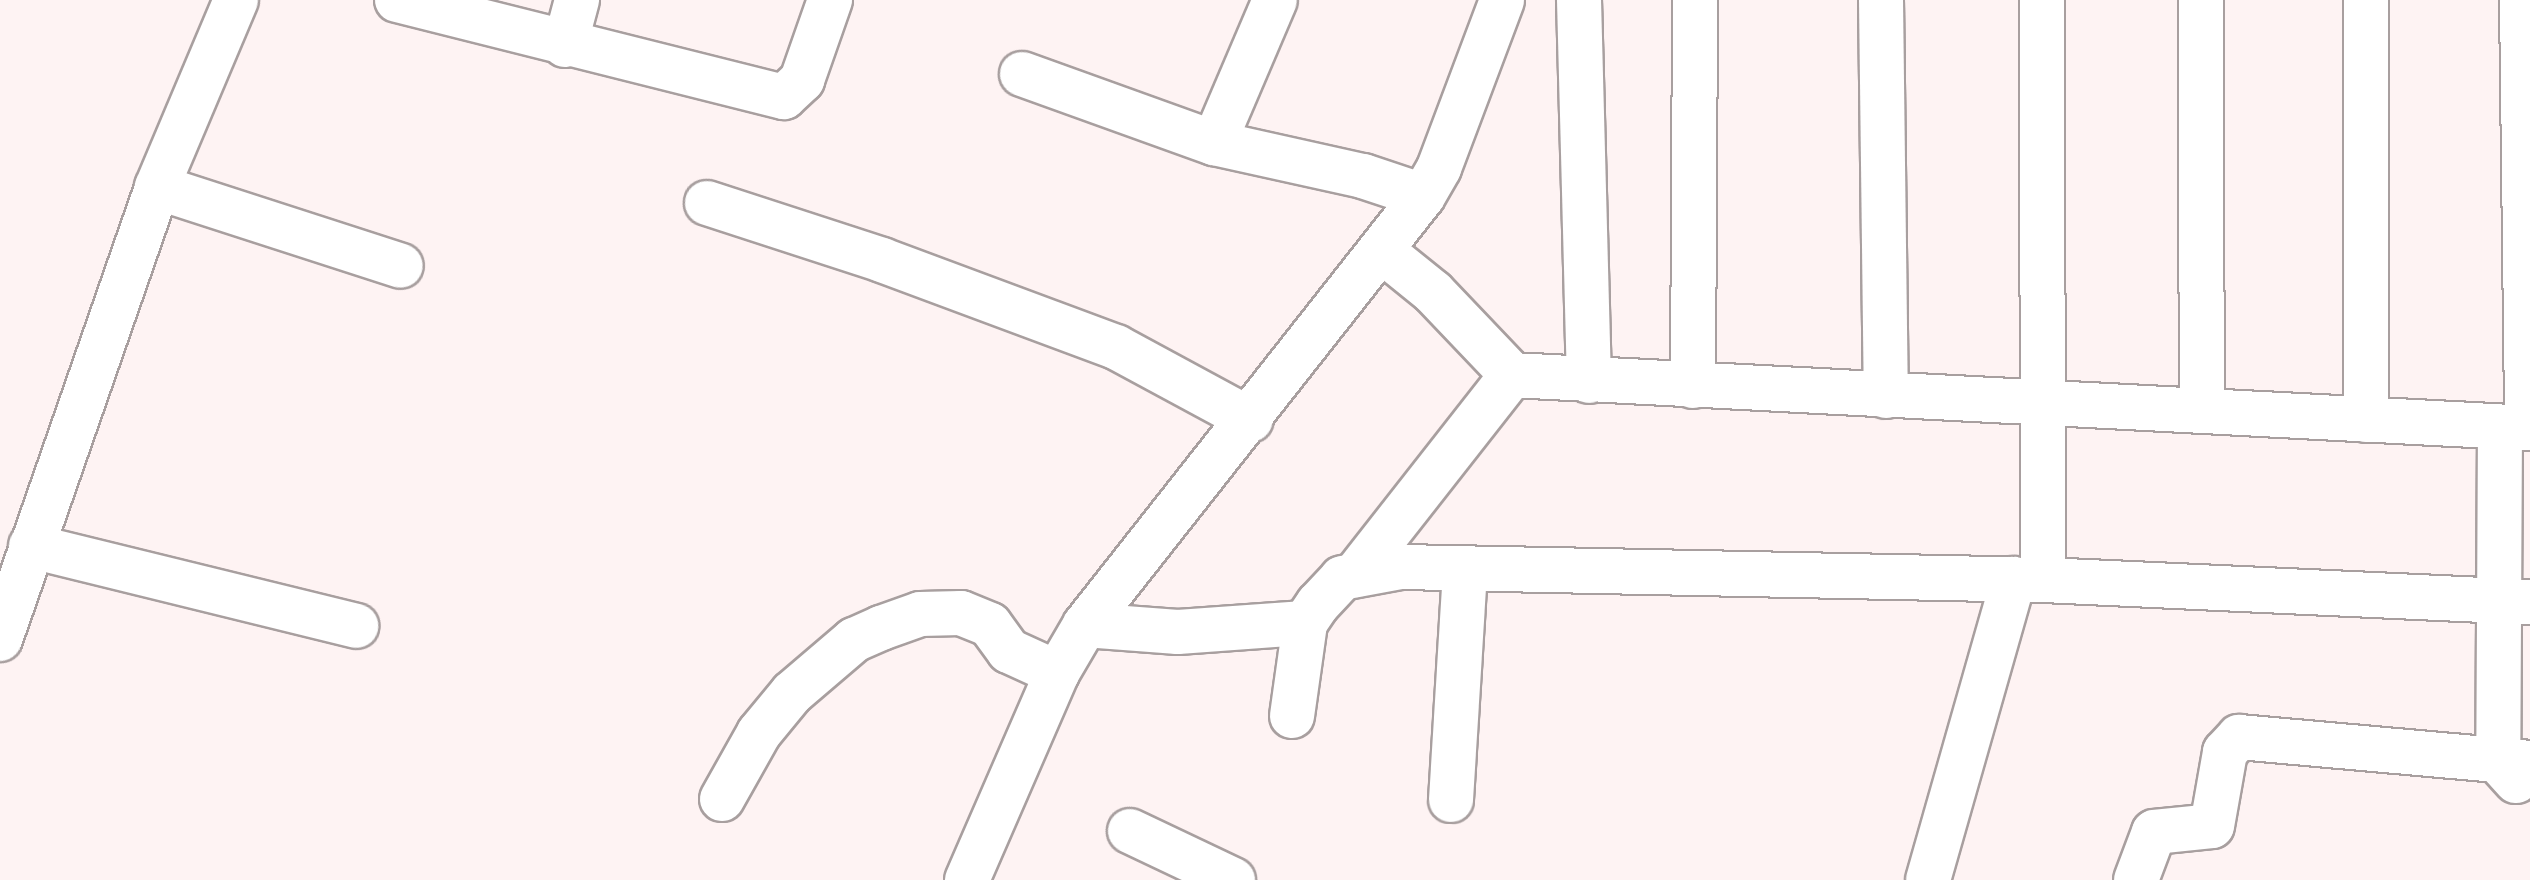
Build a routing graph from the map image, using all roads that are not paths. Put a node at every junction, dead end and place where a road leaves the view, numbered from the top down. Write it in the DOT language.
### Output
graph roads {
  1 [pos="236,0"];
  2 [pos="397,0"];
  3 [pos="577,0"];
  4 [pos="830,0"];
  5 [pos="1275,0"];
  6 [pos="1502,0"];
  7 [pos="1579,0"];
  8 [pos="1695,0"];
  9 [pos="1881,0"];
  10 [pos="2042,0"];
  11 [pos="2201,0"];
  12 [pos="2366,0"];
  13 [pos="2522,0"];
  14 [pos="565,45"];
  15 [pos="1022,74"];
  16 [pos="1214,143"];
  17 [pos="157,187"];
  18 [pos="1423,196"];
  19 [pos="707,203"];
  20 [pos="1381,250"];
  21 [pos="401,266"];
  22 [pos="1512,375"];
  23 [pos="1589,381"];
  24 [pos="1693,386"];
  25 [pos="1886,396"];
  26 [pos="2044,404"];
  27 [pos="2202,411"];
  28 [pos="1251,420"];
  29 [pos="2366,420"];
  30 [pos="2519,427"];
  31 [pos="31,546"];
  32 [pos="1465,569"];
  33 [pos="1355,575"];
  34 [pos="2028,579"];
  35 [pos="2514,601"];
  36 [pos="1305,623"];
  37 [pos="1085,625"];
  38 [pos="356,626"];
  39 [pos="0,639"];
  40 [pos="1057,673"];
  41 [pos="1292,716"];
  42 [pos="2514,762"];
  43 [pos="2530,792"];
  44 [pos="722,799"];
  45 [pos="1451,800"];
  46 [pos="1130,831"];
  47 [pos="967,880"];
  48 [pos="1233,880"];
  49 [pos="1928,880"];
  50 [pos="2136,880"];
  1 -- 17 [label="street"];
  2 -- 14 [label="street"];
  3 -- 14 [label="street"];
  4 -- 14 [label="street"];
  5 -- 16 [label="street"];
  6 -- 18 [label="street"];
  7 -- 23 [label="street"];
  8 -- 24 [label="street"];
  9 -- 25 [label="street"];
  10 -- 26 [label="street"];
  11 -- 27 [label="street"];
  12 -- 29 [label="street"];
  13 -- 30 [label="street"];
  15 -- 16 [label="street"];
  16 -- 18 [label="street"];
  17 -- 21 [label="street"];
  17 -- 31 [label="street"];
  18 -- 20 [label="street"];
  19 -- 28 [label="street"];
  20 -- 22 [label="street"];
  20 -- 28 [label="street"];
  22 -- 23 [label="street"];
  22 -- 33 [label="street"];
  23 -- 24 [label="street"];
  24 -- 25 [label="street"];
  25 -- 26 [label="street"];
  26 -- 27 [label="street"];
  26 -- 34 [label="street"];
  27 -- 29 [label="street"];
  28 -- 37 [label="street"];
  29 -- 30 [label="street"];
  30 -- 35 [label="street"];
  31 -- 38 [label="street"];
  31 -- 39 [label="street"];
  32 -- 33 [label="street"];
  32 -- 34 [label="street"];
  32 -- 45 [label="street"];
  33 -- 36 [label="street"];
  34 -- 35 [label="street"];
  34 -- 49 [label="street"];
  35 -- 42 [label="street"];
  36 -- 37 [label="street"];
  36 -- 41 [label="street"];
  37 -- 40 [label="street"];
  40 -- 44 [label="street"];
  40 -- 47 [label="street"];
  42 -- 43 [label="street"];
  42 -- 50 [label="street"];
  46 -- 48 [label="street"];
}
